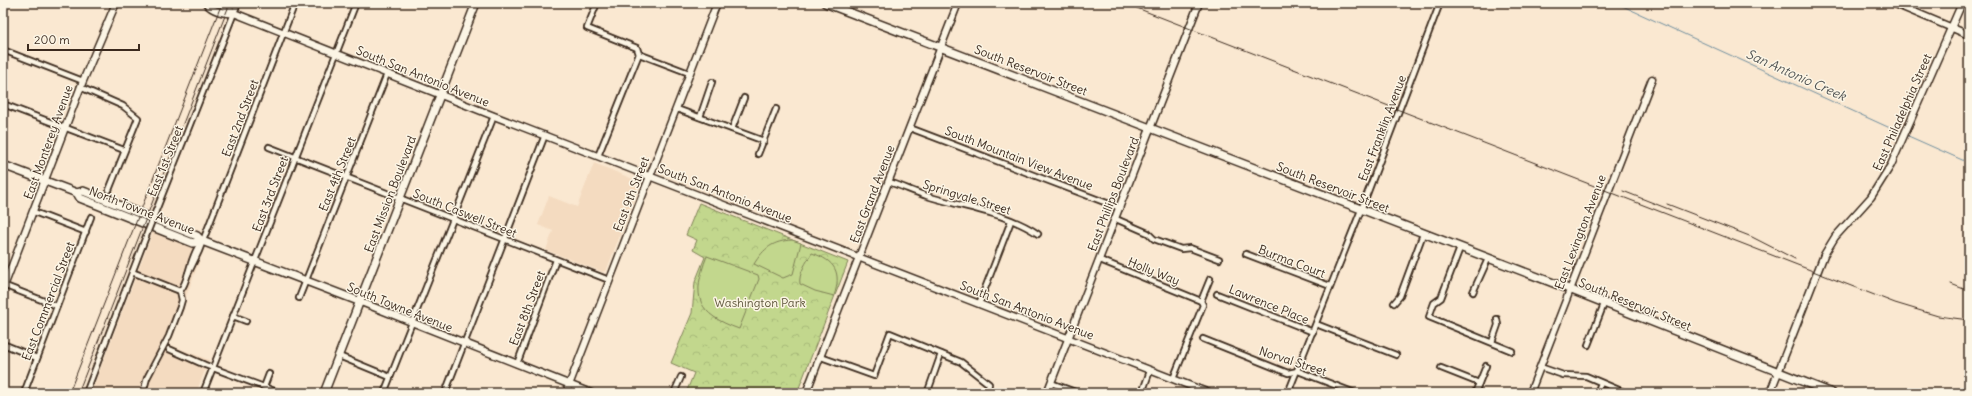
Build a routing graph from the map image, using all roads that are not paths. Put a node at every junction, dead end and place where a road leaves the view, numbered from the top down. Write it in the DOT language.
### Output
graph roads {
  1 [pos="116,3"];
  2 [pos="206,3"];
  3 [pos="217,3"];
  4 [pos="238,3"];
  5 [pos="295,3"];
  6 [pos="356,3"];
  7 [pos="476,3"];
  8 [pos="597,3"];
  9 [pos="717,3"];
  10 [pos="826,3"];
  11 [pos="958,3"];
  12 [pos="1199,3"];
  13 [pos="1440,3"];
  14 [pos="1893,3"];
  15 [pos="1962,3"];
  16 [pos="234,13"];
  17 [pos="1951,28"];
  18 [pos="284,32"];
  19 [pos="1969,35"];
  20 [pos="942,47"];
  21 [pos="3,50"];
  22 [pos="336,53"];
  23 [pos="639,54"];
  24 [pos="690,73"];
  25 [pos="387,74"];
  26 [pos="1652,79"];
  27 [pos="83,81"];
  28 [pos="712,82"];
  29 [pos="80,87"];
  30 [pos="440,94"];
  31 [pos="744,98"];
  32 [pos="3,104"];
  33 [pos="677,109"];
  34 [pos="776,109"];
  35 [pos="494,116"];
  36 [pos="700,116"];
  37 [pos="65,127"];
  38 [pos="910,128"];
  39 [pos="732,129"];
  40 [pos="1151,129"];
  41 [pos="545,135"];
  42 [pos="764,141"];
  43 [pos="269,147"];
  44 [pos="124,150"];
  45 [pos="758,154"];
  46 [pos="598,156"];
  47 [pos="295,158"];
  48 [pos="3,165"];
  49 [pos="650,175"];
  50 [pos="346,178"];
  51 [pos="46,181"];
  52 [pos="890,182"];
  53 [pos="109,190"];
  54 [pos="77,193"];
  55 [pos="401,198"];
  56 [pos="1120,208"];
  57 [pos="1361,210"];
  58 [pos="34,212"];
  59 [pos="91,217"];
  60 [pos="453,219"];
  61 [pos="1116,219"];
  62 [pos="1011,221"];
  63 [pos="86,232"];
  64 [pos="1038,234"];
  65 [pos="1423,234"];
  66 [pos="504,239"];
  67 [pos="202,241"];
  68 [pos="1460,248"];
  69 [pos="1246,254"];
  70 [pos="860,257"];
  71 [pos="1219,259"];
  72 [pos="1488,259"];
  73 [pos="556,260"];
  74 [pos="1100,260"];
  75 [pos="254,262"];
  76 [pos="132,272"];
  77 [pos="1210,279"];
  78 [pos="609,280"];
  79 [pos="305,281"];
  80 [pos="3,286"];
  81 [pos="1330,286"];
  82 [pos="1569,289"];
  83 [pos="180,292"];
  84 [pos="1473,292"];
  85 [pos="1217,294"];
  86 [pos="299,298"];
  87 [pos="1202,301"];
  88 [pos="360,302"];
  89 [pos="1394,303"];
  90 [pos="979,304"];
  91 [pos="1604,304"];
  92 [pos="57,306"];
  93 [pos="233,316"];
  94 [pos="1497,319"];
  95 [pos="246,321"];
  96 [pos="412,322"];
  97 [pos="1316,324"];
  98 [pos="1312,332"];
  99 [pos="1069,338"];
  100 [pos="1203,339"];
  101 [pos="1492,342"];
  102 [pos="3,344"];
  103 [pos="463,344"];
  104 [pos="1588,345"];
  105 [pos="169,349"];
  106 [pos="1512,350"];
  107 [pos="941,354"];
  108 [pos="1396,355"];
  109 [pos="339,356"];
  110 [pos="821,357"];
  111 [pos="36,358"];
  112 [pos="517,364"];
  113 [pos="1486,366"];
  114 [pos="213,367"];
  115 [pos="1540,367"];
  116 [pos="1441,368"];
  117 [pos="1150,371"];
  118 [pos="1298,371"];
  119 [pos="1778,373"];
  120 [pos="268,374"];
  121 [pos="390,377"];
  122 [pos="681,377"];
  123 [pos="1173,378"];
  124 [pos="1051,383"];
  125 [pos="1602,383"];
  126 [pos="569,384"];
  127 [pos="1479,384"];
  128 [pos="265,387"];
  129 [pos="928,391"];
  130 [pos="24,393"];
  131 [pos="86,393"];
  132 [pos="144,393"];
  133 [pos="203,393"];
  134 [pos="264,393"];
  135 [pos="280,393"];
  136 [pos="324,393"];
  137 [pos="384,393"];
  138 [pos="445,393"];
  139 [pos="566,393"];
  140 [pos="591,393"];
  141 [pos="674,393"];
  142 [pos="806,393"];
  143 [pos="987,393"];
  144 [pos="1047,393"];
  145 [pos="1078,393"];
  146 [pos="1142,393"];
  147 [pos="1209,393"];
  148 [pos="1288,393"];
  149 [pos="1355,393"];
  150 [pos="1475,393"];
  151 [pos="1530,393"];
  152 [pos="1597,393"];
  153 [pos="1626,393"];
  154 [pos="1770,393"];
  155 [pos="1832,393"];
  1 -- 27 [label="street, East Monterey Avenue"];
  2 -- 16 [label="street"];
  3 -- 16 [label="street"];
  4 -- 16 [label="street, East 1st Street"];
  5 -- 18 [label="street, East 2nd Street"];
  6 -- 22 [label="street, East 3rd Street"];
  7 -- 30 [label="main road, East Mission Boulevard"];
  8 -- 23 [label="street"];
  9 -- 24 [label="street, East 9th Street"];
  10 -- 20 [label="main road, South Reservoir Street"];
  11 -- 20 [label="street, East Grand Avenue"];
  12 -- 40 [label="street, East Phillips Boulevard"];
  13 -- 57 [label="street, East Franklin Avenue"];
  14 -- 17 [label="street"];
  15 -- 17 [label="street, East Philadelphia Street"];
  16 -- 18 [label="street, South San Antonio Avenue"];
  16 -- 76 [label="street, East 1st Street, bridge"];
  17 -- 19 [label="street"];
  17 -- 119 [label="street, East Philadelphia Street"];
  18 -- 22 [label="street, South San Antonio Avenue"];
  18 -- 67 [label="street, East 2nd Street"];
  20 -- 38 [label="street, East Grand Avenue"];
  20 -- 40 [label="main road, South Reservoir Street"];
  21 -- 27 [label="street"];
  22 -- 25 [label="street, South San Antonio Avenue"];
  22 -- 47 [label="street, East 3rd Street"];
  23 -- 24 [label="street"];
  23 -- 46 [label="street"];
  24 -- 33 [label="street, East 9th Street"];
  25 -- 30 [label="street, South San Antonio Avenue"];
  25 -- 50 [label="street, East 4th Street"];
  26 -- 82 [label="street, East Lexington Avenue"];
  27 -- 29 [label="street, East Monterey Avenue"];
  28 -- 36 [label="street"];
  29 -- 37 [label="street, East Monterey Avenue"];
  29 -- 44 [label="street"];
  30 -- 35 [label="street, South San Antonio Avenue"];
  30 -- 55 [label="main road, East Mission Boulevard"];
  31 -- 39 [label="street"];
  32 -- 37 [label="street"];
  33 -- 36 [label="street"];
  33 -- 49 [label="street, East 9th Street"];
  34 -- 42 [label="street"];
  35 -- 41 [label="street, South San Antonio Avenue"];
  35 -- 60 [label="street"];
  36 -- 39 [label="street"];
  37 -- 44 [label="street"];
  37 -- 51 [label="street, East Monterey Avenue"];
  38 -- 52 [label="street, East Grand Avenue"];
  38 -- 56 [label="street, South Mountain View Avenue"];
  39 -- 42 [label="street"];
  40 -- 56 [label="street, East Phillips Boulevard"];
  40 -- 57 [label="main road, South Reservoir Street"];
  41 -- 46 [label="street, South San Antonio Avenue"];
  41 -- 66 [label="street"];
  42 -- 45 [label="street"];
  43 -- 47 [label="street, South Caswell Street"];
  44 -- 53 [label="street"];
  46 -- 49 [label="street, South San Antonio Avenue"];
  47 -- 50 [label="street, South Caswell Street"];
  47 -- 75 [label="street, East 3rd Street"];
  48 -- 51 [label="main road, North Towne Avenue"];
  49 -- 70 [label="street, South San Antonio Avenue"];
  49 -- 78 [label="street, East 9th Street"];
  50 -- 55 [label="street, South Caswell Street"];
  50 -- 79 [label="street, East 4th Street"];
  51 -- 54 [label="main road, North Towne Avenue"];
  51 -- 58 [label="street, East Monterey Avenue"];
  52 -- 62 [label="street, Springvale Street"];
  52 -- 70 [label="street, East Grand Avenue"];
  54 -- 67 [label="main road, North Towne Avenue"];
  54 -- 67 [label="main road, North Towne Avenue"];
  55 -- 60 [label="street, South Caswell Street"];
  55 -- 88 [label="main road, East Mission Boulevard"];
  56 -- 61 [label="street, East Phillips Boulevard"];
  57 -- 65 [label="main road, South Reservoir Street"];
  57 -- 81 [label="street, East Franklin Avenue"];
  58 -- 63 [label="street"];
  58 -- 80 [label="street, East Monterey Avenue"];
  59 -- 63 [label="street, East Commercial Street"];
  60 -- 66 [label="street, South Caswell Street"];
  60 -- 96 [label="street"];
  61 -- 71 [label="street"];
  61 -- 74 [label="street, East Phillips Boulevard"];
  62 -- 64 [label="street, Springvale Street"];
  62 -- 90 [label="street"];
  63 -- 92 [label="street, East Commercial Street"];
  65 -- 68 [label="main road, South Reservoir Street"];
  65 -- 89 [label="street"];
  66 -- 73 [label="street, South Caswell Street"];
  66 -- 103 [label="street"];
  67 -- 75 [label="main road, South Towne Avenue"];
  67 -- 83 [label="street, East 2nd Street"];
  68 -- 72 [label="main road, South Reservoir Street"];
  68 -- 101 [label="street"];
  69 -- 81 [label="street, Burma Court"];
  70 -- 90 [label="street, South San Antonio Avenue"];
  70 -- 110 [label="street, East Grand Avenue"];
  72 -- 82 [label="main road, South Reservoir Street"];
  72 -- 84 [label="street"];
  73 -- 78 [label="street, South Caswell Street"];
  73 -- 112 [label="street, East 8th Street"];
  74 -- 87 [label="street, Holly Way"];
  74 -- 99 [label="street, East Phillips Boulevard"];
  75 -- 79 [label="main road, South Towne Avenue"];
  75 -- 93 [label="street, East 3rd Street"];
  76 -- 83 [label="street"];
  76 -- 131 [label="street, East 1st Street"];
  77 -- 87 [label="street"];
  78 -- 126 [label="street, East 9th Street"];
  79 -- 86 [label="street, East 4th Street"];
  79 -- 88 [label="main road, South Towne Avenue"];
  80 -- 92 [label="street"];
  81 -- 97 [label="street, East Franklin Avenue"];
  82 -- 91 [label="main road, South Reservoir Street"];
  82 -- 115 [label="street, East Lexington Avenue"];
  83 -- 132 [label="street"];
  85 -- 98 [label="street, Lawrence Place"];
  87 -- 123 [label="street"];
  88 -- 96 [label="street, South Towne Avenue"];
  88 -- 109 [label="main road, East Mission Boulevard"];
  90 -- 99 [label="street, South San Antonio Avenue"];
  91 -- 104 [label="street"];
  91 -- 119 [label="main road, South Reservoir Street"];
  92 -- 111 [label="street, East Commercial Street"];
  93 -- 95 [label="street"];
  93 -- 114 [label="street, East 3rd Street"];
  94 -- 101 [label="street"];
  96 -- 103 [label="street, South Towne Avenue"];
  96 -- 121 [label="street"];
  97 -- 98 [label="street, East Franklin Avenue"];
  97 -- 108 [label="street, Lawrence Place"];
  98 -- 118 [label="street, East Franklin Avenue"];
  99 -- 117 [label="street, South San Antonio Avenue"];
  99 -- 124 [label="street, East Phillips Boulevard"];
  100 -- 118 [label="street, Norval Street"];
  101 -- 106 [label="street"];
  102 -- 111 [label="street"];
  103 -- 112 [label="street, South Towne Avenue"];
  103 -- 138 [label="street"];
  105 -- 114 [label="street"];
  107 -- 110 [label="street"];
  107 -- 129 [label="street"];
  107 -- 143 [label="street"];
  109 -- 121 [label="street"];
  109 -- 136 [label="main road, East Mission Boulevard"];
  110 -- 142 [label="street, East Grand Avenue"];
  111 -- 130 [label="street, East Commercial Street"];
  112 -- 126 [label="street, South Towne Avenue"];
  113 -- 127 [label="street"];
  114 -- 128 [label="street"];
  114 -- 133 [label="street, East 3rd Street"];
  115 -- 125 [label="street"];
  115 -- 151 [label="street, East Lexington Avenue"];
  116 -- 127 [label="street"];
  117 -- 123 [label="street, South San Antonio Avenue"];
  117 -- 146 [label="street"];
  118 -- 148 [label="street, East Franklin Avenue"];
  118 -- 149 [label="street, Norval Street"];
  119 -- 154 [label="street, East Philadelphia Street"];
  119 -- 155 [label="main road, South Reservoir Street"];
  120 -- 128 [label="street"];
  121 -- 137 [label="street"];
  122 -- 141 [label="street"];
  123 -- 147 [label="street, South San Antonio Avenue"];
  124 -- 144 [label="street, East Phillips Boulevard"];
  124 -- 145 [label="street"];
  125 -- 152 [label="street"];
  125 -- 153 [label="street"];
  126 -- 139 [label="street, East 9th Street"];
  126 -- 140 [label="street, South Towne Avenue"];
  127 -- 150 [label="street"];
  128 -- 134 [label="street"];
  128 -- 135 [label="street"];
}
